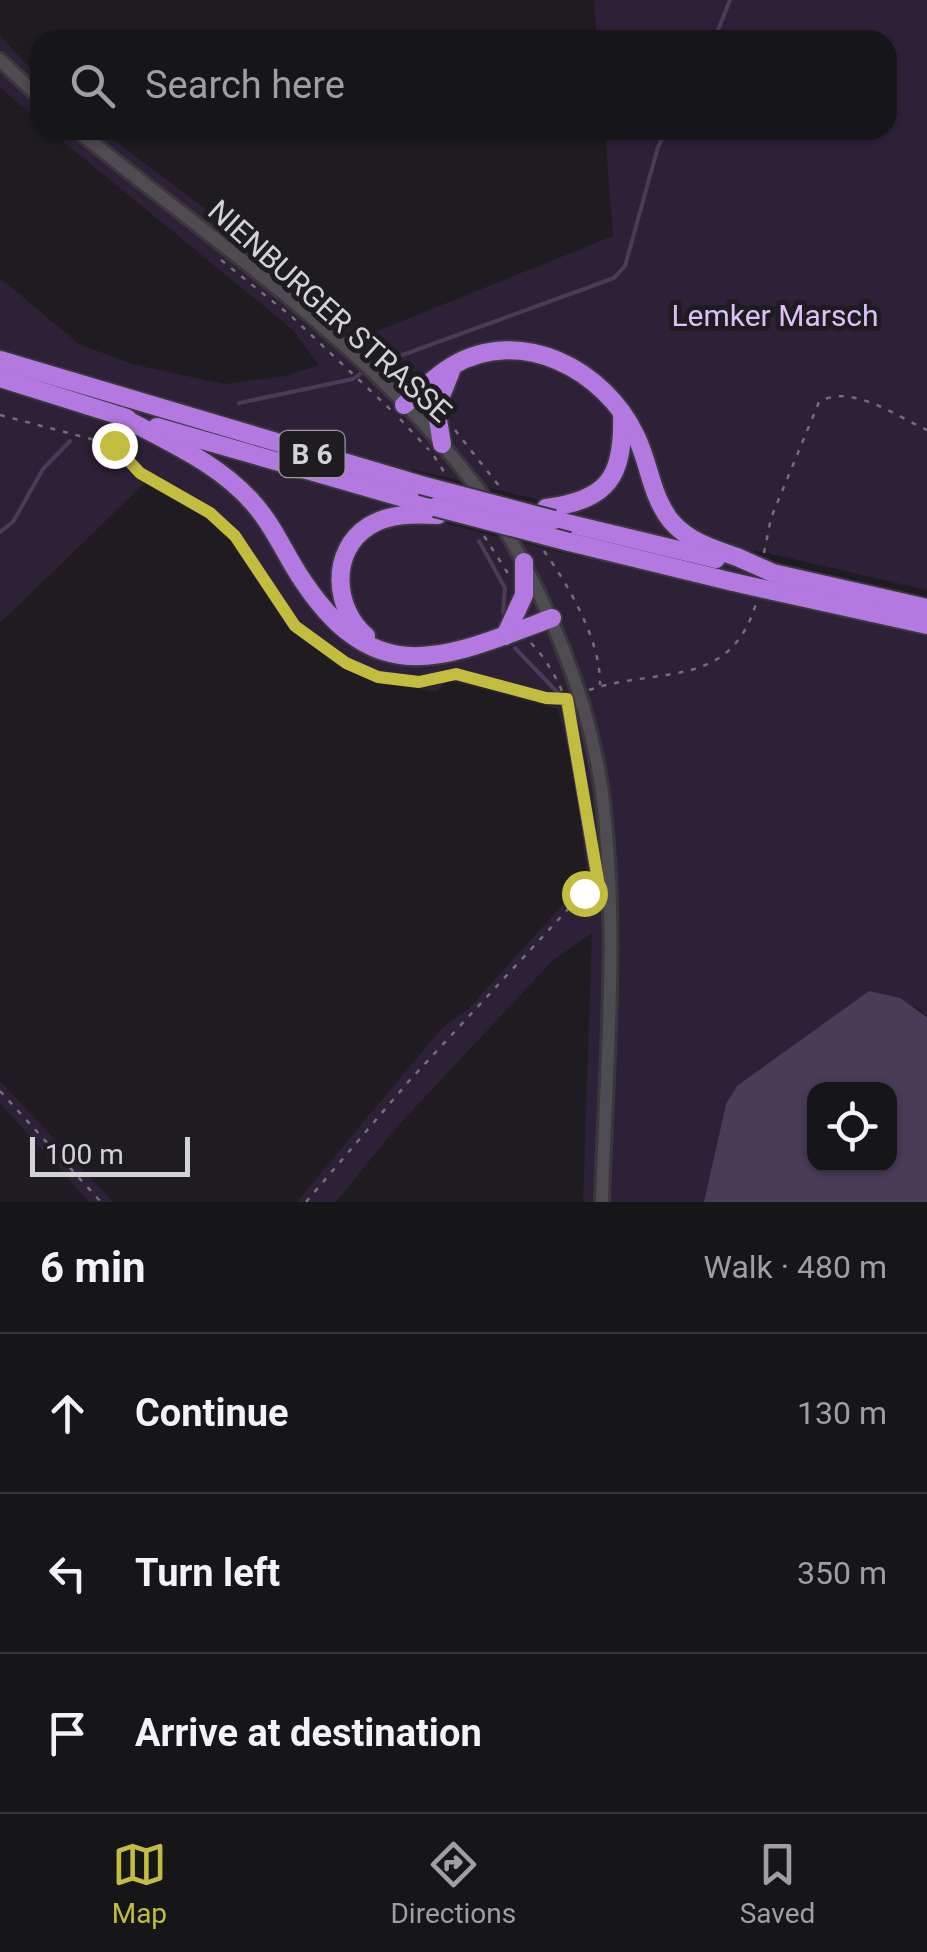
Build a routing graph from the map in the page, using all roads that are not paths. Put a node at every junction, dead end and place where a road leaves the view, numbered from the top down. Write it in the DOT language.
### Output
graph roads {
  1 [pos="0,60"];
  2 [pos="30,88"];
  3 [pos="90,140"];
  4 [pos="0,360"];
  5 [pos="453,366"];
  6 [pos="0,378"];
  7 [pos="404,405"];
  8 [pos="622,413"];
  9 [pos="120,416"];
  10 [pos="442,444"];
  11 [pos="438,511"];
  12 [pos="550,514"];
  13 [pos="524,562"];
  14 [pos="735,568"];
  15 [pos="927,608"];
  16 [pos="552,618"];
  17 [pos="927,625"];
  18 [pos="505,637"];
  19 [pos="381,650"];
  20 [pos="602,1202"];
  1 -- 2 [label="street"];
  3 -- 7 [label="street, NIENBURGER STRASSE"];
  4 -- 12 [label="highway, B 6, bridge"];
  5 -- 7 [label="highway"];
  5 -- 8 [label="highway"];
  5 -- 10 [label="highway"];
  6 -- 9 [label="highway, B 6"];
  7 -- 10 [label="street, NIENBURGER STRASSE"];
  8 -- 12 [label="highway"];
  8 -- 14 [label="highway"];
  9 -- 11 [label="highway, B 6"];
  9 -- 19 [label="highway"];
  10 -- 13 [label="street, NIENBURGER STRASSE"];
  11 -- 14 [label="highway, B 6, bridge"];
  11 -- 19 [label="highway"];
  12 -- 14 [label="highway, B 6"];
  13 -- 16 [label="street, NIENBURGER STRASSE"];
  13 -- 18 [label="highway"];
  14 -- 15 [label="highway, bridge"];
  14 -- 17 [label="highway, B 6, bridge"];
  16 -- 18 [label="highway"];
  16 -- 20 [label="street, NIENBURGER STRASSE"];
  18 -- 19 [label="highway"];
}
